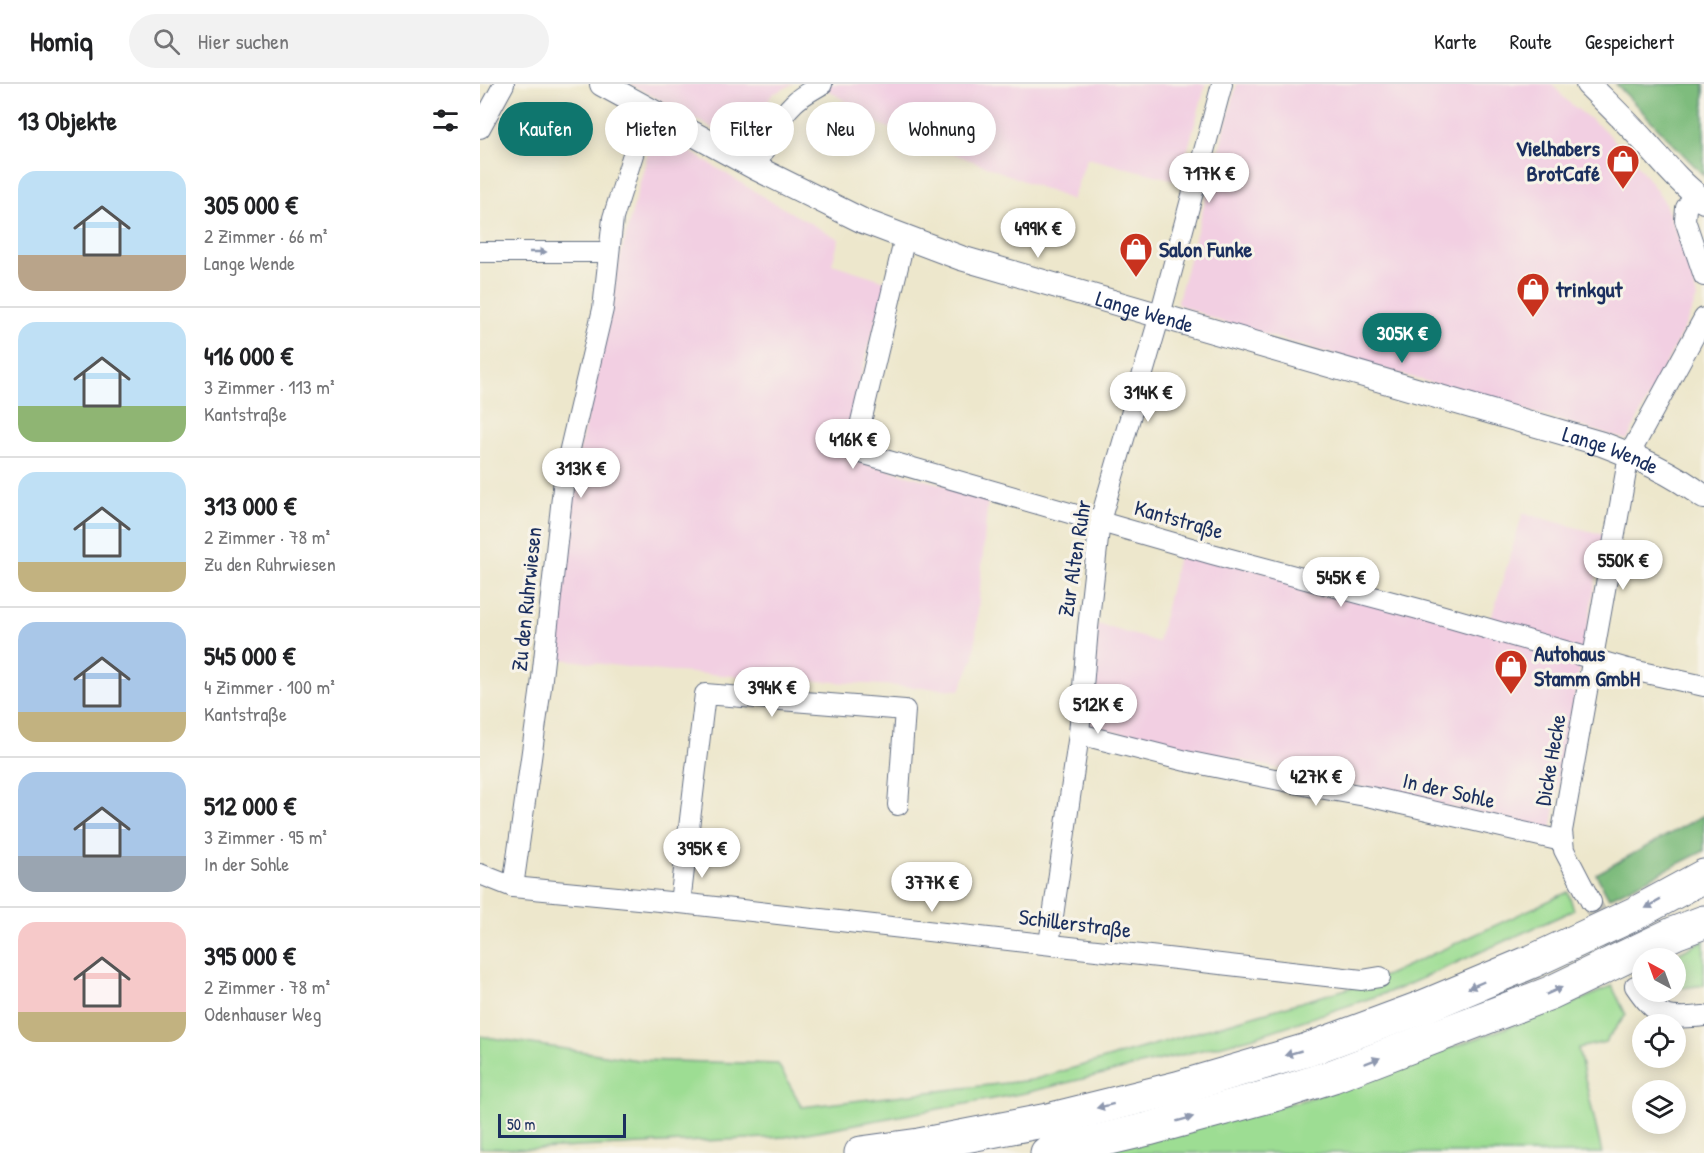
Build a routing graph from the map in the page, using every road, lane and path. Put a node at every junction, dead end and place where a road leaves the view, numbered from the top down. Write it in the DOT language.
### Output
graph roads {
  1 [pos="504,84"];
  2 [pos="602,84"];
  3 [pos="822,84"];
  4 [pos="1222,84"];
  5 [pos="1587,84"];
  6 [pos="635,102"];
  7 [pos="480,128"];
  8 [pos="698,136"];
  9 [pos="632,156"];
  10 [pos="756,168"];
  11 [pos="1699,197"];
  12 [pos="905,237"];
  13 [pos="480,252"];
  14 [pos="609,252"];
  15 [pos="1704,276"];
  16 [pos="1160,315"];
  17 [pos="1704,318"];
  18 [pos="1629,455"];
  19 [pos="1704,496"];
  20 [pos="1100,521"];
  21 [pos="1592,657"];
  22 [pos="1704,686"];
  23 [pos="1079,734"];
  24 [pos="898,805"];
  25 [pos="1562,841"];
  26 [pos="480,874"];
  27 [pos="1704,876"];
  28 [pos="513,887"];
  29 [pos="1591,902"];
  30 [pos="680,903"];
  31 [pos="1704,917"];
  32 [pos="1690,928"];
  33 [pos="1049,944"];
  34 [pos="1380,977"];
  35 [pos="1647,1002"];
  36 [pos="1704,1016"];
  37 [pos="861,1153"];
  38 [pos="1047,1153"];
  1 -- 7 [label="street"];
  2 -- 6 [label="street, Lange Wende"];
  3 -- 10 [label="street"];
  4 -- 16 [label="street, Zur Alten Ruhr"];
  5 -- 11 [label="street"];
  8 -- 10 [label="street, Lange Wende"];
  9 -- 14 [label="street, Zu den Ruhrwiesen"];
  10 -- 12 [label="street, Lange Wende"];
  11 -- 15 [label="street"];
  12 -- 16 [label="street, Lange Wende"];
  12 -- 20 [label="street, Kantstraße"];
  13 -- 14 [label="street, one-way"];
  14 -- 28 [label="street, Zu den Ruhrwiesen"];
  16 -- 18 [label="street, Lange Wende"];
  16 -- 20 [label="street, Zur Alten Ruhr"];
  17 -- 18 [label="street, Dicke Hecke"];
  18 -- 19 [label="street, Lange Wende"];
  18 -- 21 [label="street, Dicke Hecke"];
  20 -- 21 [label="street, Kantstraße"];
  20 -- 23 [label="street, Zur Alten Ruhr"];
  21 -- 22 [label="street, Kantstraße"];
  21 -- 25 [label="street, Dicke Hecke"];
  23 -- 25 [label="street, In der Sohle"];
  23 -- 33 [label="street, Zur Alten Ruhr"];
  24 -- 30 [label="street"];
  25 -- 29 [label="street, Dicke Hecke"];
  26 -- 28 [label="street, Schillerstraße"];
  27 -- 37 [label="highway, one-way"];
  28 -- 30 [label="street, Schillerstraße"];
  30 -- 33 [label="street, Schillerstraße"];
  31 -- 32 [label="highway"];
  38 -- 32 [label="highway, one-way"];
  33 -- 34 [label="street, Schillerstraße"];
  35 -- 36 [label="street"];
}
